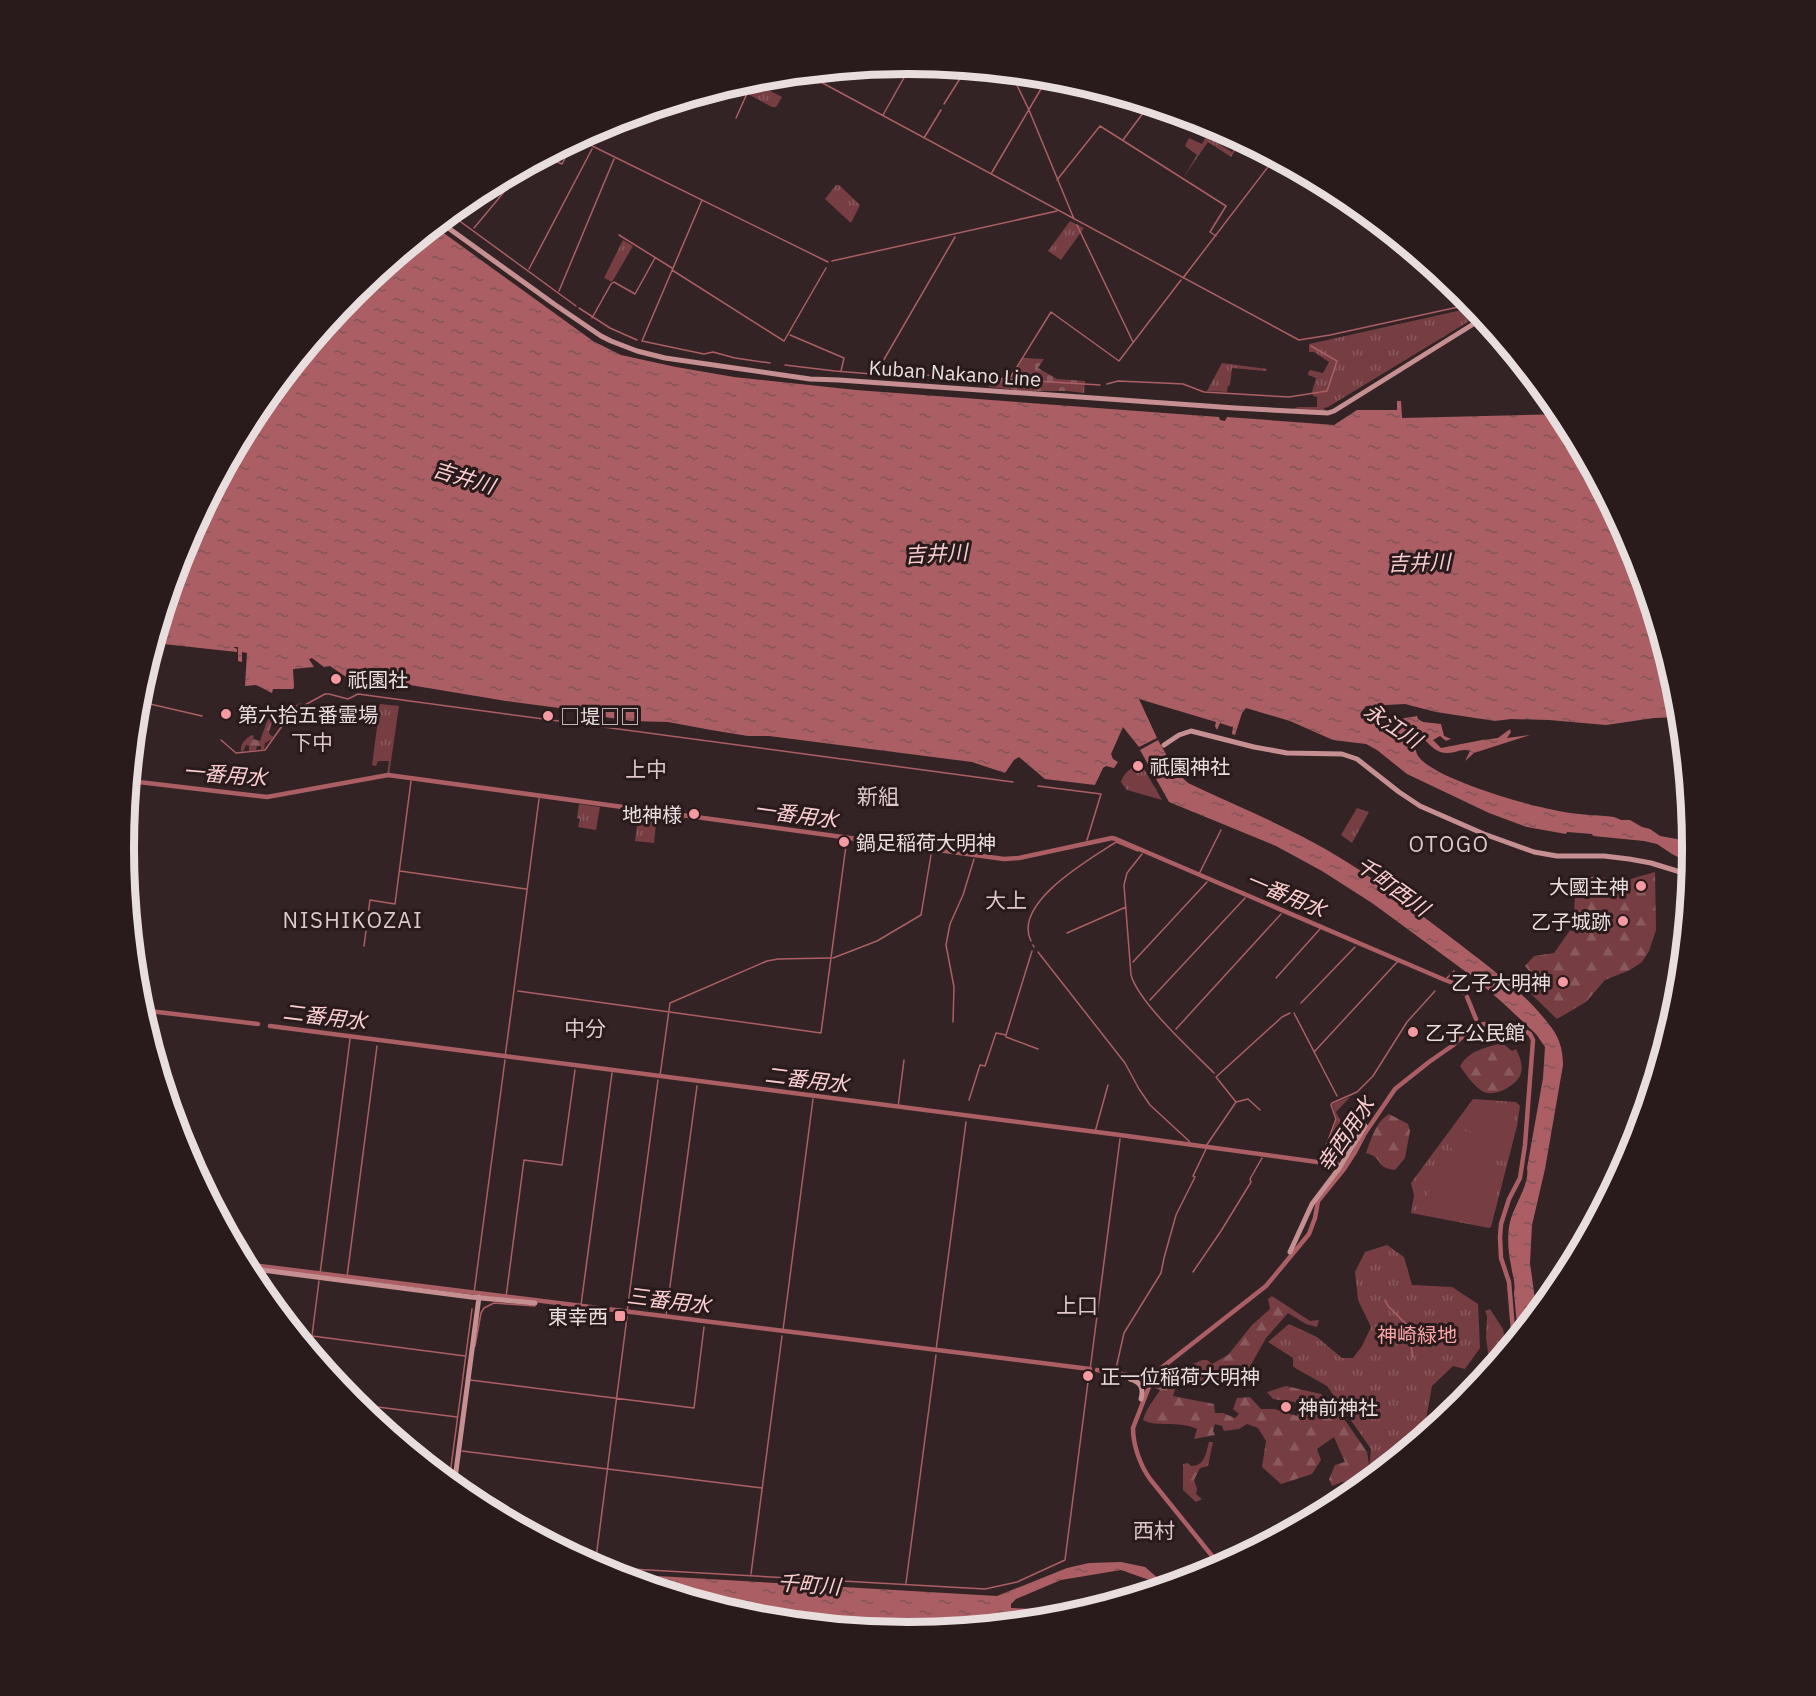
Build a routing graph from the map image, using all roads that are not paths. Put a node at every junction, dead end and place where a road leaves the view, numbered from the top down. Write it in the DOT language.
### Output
graph roads {
  1 [pos="447,227"];
  2 [pos="1476,322"];
  3 [pos="1164,745"];
  4 [pos="1682,872"];
  5 [pos="1365,1126"];
  6 [pos="1290,1252"];
  7 [pos="259,1269"];
  8 [pos="479,1297"];
  9 [pos="535,1303"];
  10 [pos="1130,1379"];
  11 [pos="1141,1399"];
  12 [pos="455,1475"];
  1 -- 2 [label="main road, Kuban Nakano Line"];
  3 -- 4 [label="main road"];
  5 -- 6 [label="main road"];
  7 -- 8 [label="main road"];
  8 -- 9 [label="main road"];
  8 -- 12 [label="main road"];
  10 -- 11 [label="main road"];
}
